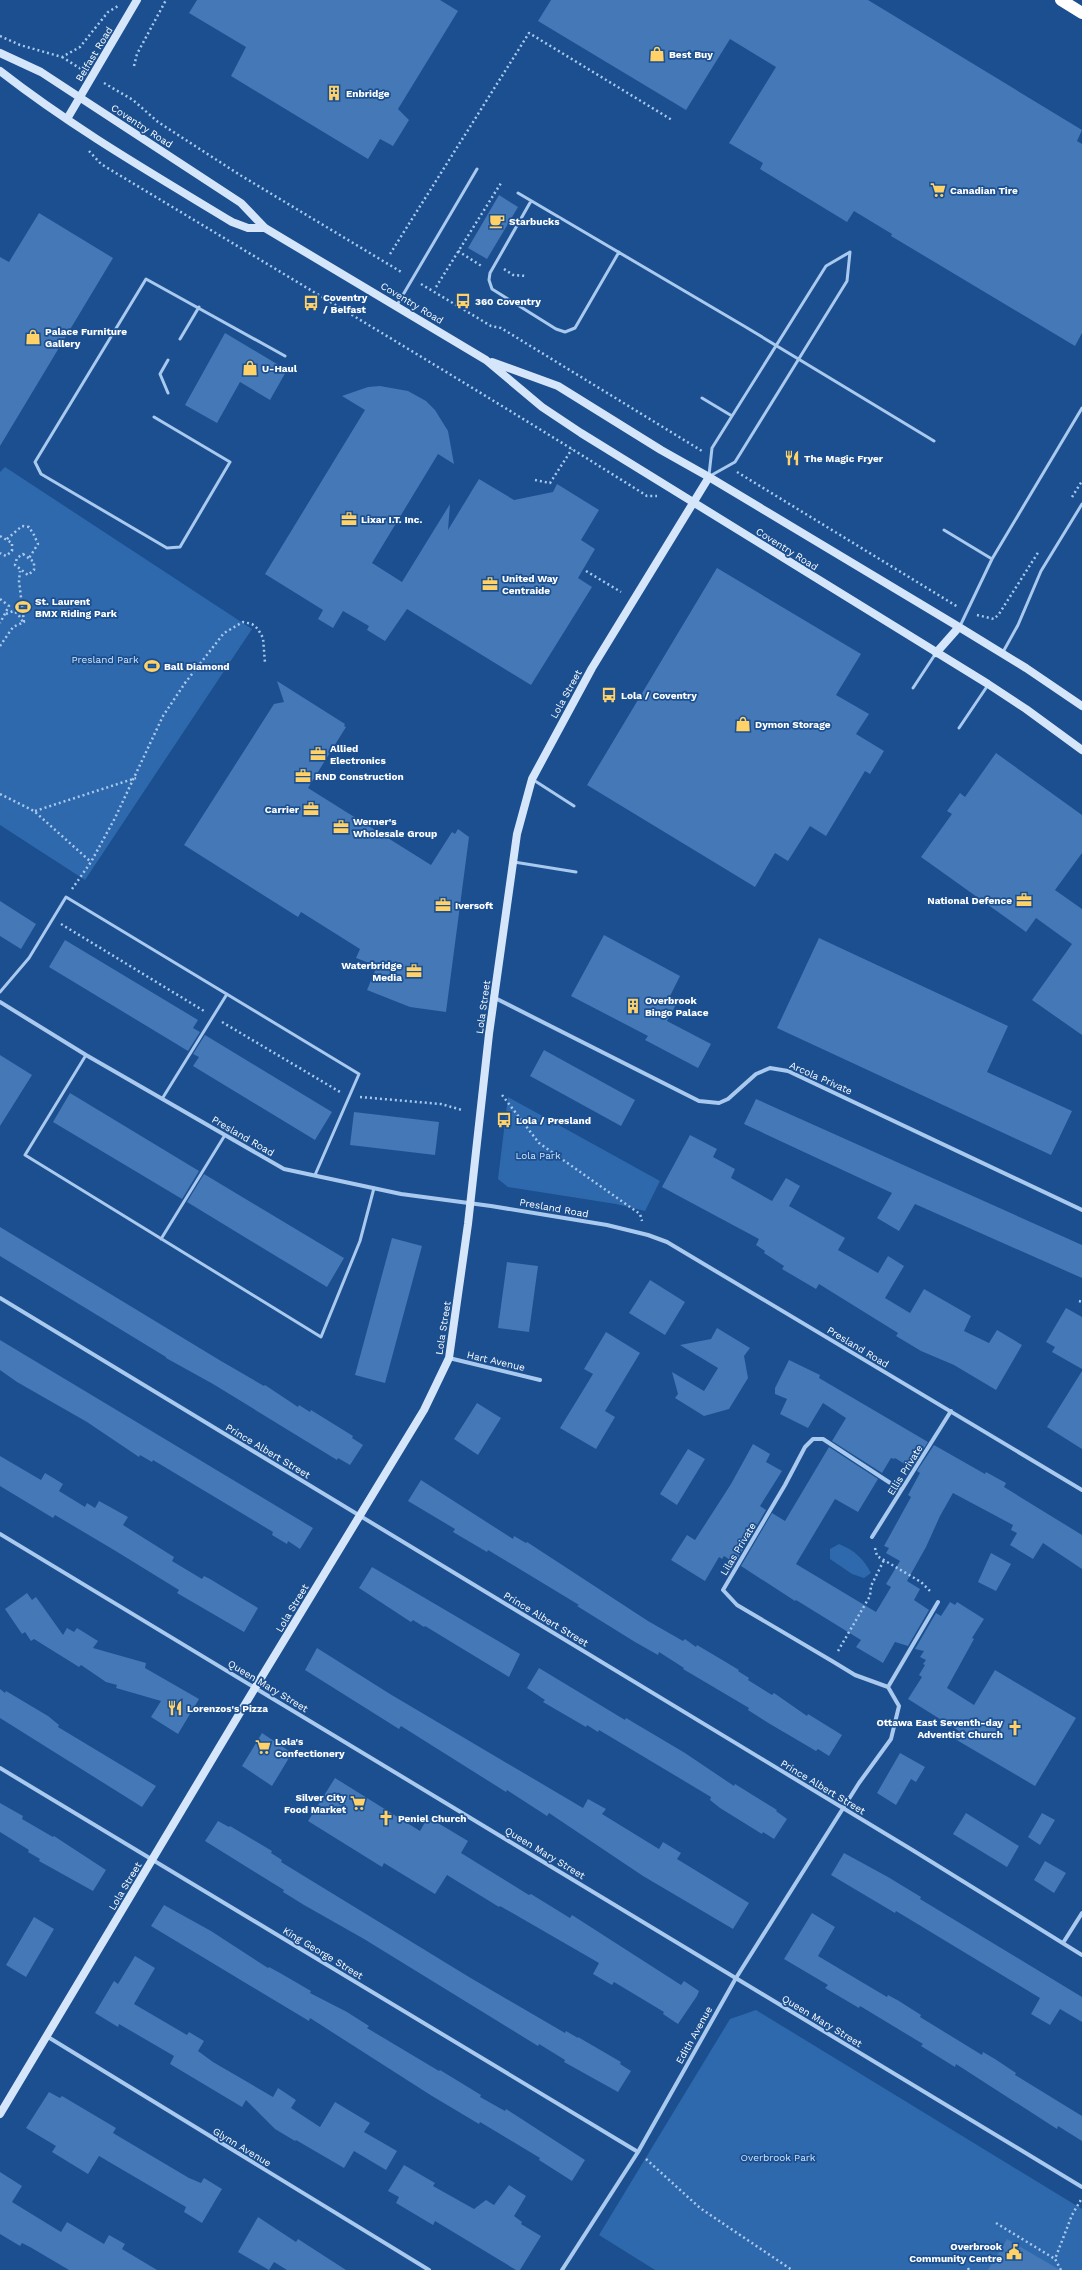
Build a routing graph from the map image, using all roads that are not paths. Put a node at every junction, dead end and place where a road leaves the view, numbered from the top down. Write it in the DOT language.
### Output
graph roads {
  1 [pos="137,0"];
  2 [pos="1061,0"];
  3 [pos="1082,13"];
  4 [pos="0,53"];
  5 [pos="0,71"];
  6 [pos="79,98"];
  7 [pos="67,119"];
  8 [pos="478,169"];
  9 [pos="518,193"];
  10 [pos="531,201"];
  11 [pos="265,228"];
  12 [pos="619,252"];
  13 [pos="397,305"];
  14 [pos="199,308"];
  15 [pos="180,339"];
  16 [pos="776,346"];
  17 [pos="285,356"];
  18 [pos="799,359"];
  19 [pos="168,360"];
  20 [pos="486,360"];
  21 [pos="168,393"];
  22 [pos="702,398"];
  23 [pos="1082,408"];
  24 [pos="732,416"];
  25 [pos="154,417"];
  26 [pos="934,441"];
  27 [pos="709,477"];
  28 [pos="694,502"];
  29 [pos="1082,504"];
  30 [pos="944,530"];
  31 [pos="992,559"];
  32 [pos="959,627"];
  33 [pos="936,653"];
  34 [pos="1002,654"];
  35 [pos="988,684"];
  36 [pos="913,688"];
  37 [pos="1082,706"];
  38 [pos="959,728"];
  39 [pos="1082,750"];
  40 [pos="532,779"];
  41 [pos="574,806"];
  42 [pos="514,862"];
  43 [pos="576,872"];
  44 [pos="0,992"];
  45 [pos="227,994"];
  46 [pos="494,998"];
  47 [pos="0,1002"];
  48 [pos="86,1055"];
  49 [pos="162,1099"];
  50 [pos="225,1135"];
  51 [pos="315,1175"];
  52 [pos="374,1188"];
  53 [pos="470,1202"];
  54 [pos="1082,1210"];
  55 [pos="161,1239"];
  56 [pos="0,1298"];
  57 [pos="450,1358"];
  58 [pos="540,1380"];
  59 [pos="951,1411"];
  60 [pos="901,1490"];
  61 [pos="1082,1490"];
  62 [pos="359,1516"];
  63 [pos="0,1534"];
  64 [pos="872,1537"];
  65 [pos="938,1602"];
  66 [pos="255,1688"];
  67 [pos="888,1688"];
  68 [pos="0,1768"];
  69 [pos="844,1809"];
  70 [pos="152,1859"];
  71 [pos="1082,1913"];
  72 [pos="1063,1943"];
  73 [pos="1082,1955"];
  74 [pos="736,1978"];
  75 [pos="48,2037"];
  76 [pos="0,2114"];
  77 [pos="638,2152"];
  78 [pos="1082,2187"];
  79 [pos="429,2270"];
  80 [pos="562,2270"];
  1 -- 6 [label="main road, Belfast Road"];
  2 -- 3 [label="highway"];
  4 -- 6 [label="main road, Coventry Road"];
  5 -- 7 [label="main road, Coventry Road"];
  6 -- 7 [label="main road, Belfast Road"];
  6 -- 11 [label="main road, Coventry Road"];
  7 -- 11 [label="main road, Coventry Road"];
  8 -- 13 [label="lane"];
  9 -- 10 [label="lane"];
  10 -- 12 [label="lane"];
  10 -- 12 [label="lane"];
  11 -- 13 [label="main road, Coventry Road"];
  12 -- 16 [label="lane"];
  13 -- 20 [label="main road, Coventry Road"];
  14 -- 15 [label="lane"];
  14 -- 17 [label="lane"];
  14 -- 25 [label="lane"];
  16 -- 18 [label="lane"];
  16 -- 18 [label="lane"];
  16 -- 24 [label="lane"];
  18 -- 26 [label="lane"];
  18 -- 27 [label="lane"];
  19 -- 21 [label="lane"];
  20 -- 27 [label="main road, Coventry Road"];
  20 -- 28 [label="main road, Coventry Road"];
  22 -- 24 [label="lane"];
  23 -- 31 [label="lane"];
  24 -- 27 [label="lane"];
  27 -- 28 [label="main road, Lola Street"];
  27 -- 32 [label="main road, Coventry Road"];
  28 -- 33 [label="main road, Coventry Road"];
  28 -- 40 [label="main road, Lola Street"];
  29 -- 34 [label="lane"];
  30 -- 31 [label="lane"];
  31 -- 32 [label="lane"];
  32 -- 33 [label="main road"];
  32 -- 34 [label="main road, Coventry Road"];
  33 -- 35 [label="main road, Coventry Road"];
  33 -- 36 [label="lane"];
  34 -- 37 [label="main road, Coventry Road"];
  35 -- 38 [label="lane"];
  35 -- 39 [label="main road, Coventry Road"];
  40 -- 41 [label="lane"];
  40 -- 42 [label="main road, Lola Street"];
  42 -- 43 [label="lane"];
  42 -- 46 [label="main road, Lola Street"];
  44 -- 45 [label="lane"];
  45 -- 49 [label="lane"];
  45 -- 51 [label="lane"];
  46 -- 53 [label="main road, Lola Street"];
  46 -- 54 [label="street, Arcola Private"];
  47 -- 48 [label="street, Presland Road"];
  48 -- 49 [label="street, Presland Road"];
  48 -- 55 [label="lane"];
  49 -- 50 [label="street, Presland Road"];
  50 -- 51 [label="street, Presland Road"];
  50 -- 55 [label="lane"];
  51 -- 52 [label="street, Presland Road"];
  52 -- 53 [label="street, Presland Road"];
  52 -- 55 [label="lane"];
  53 -- 57 [label="main road, Lola Street"];
  53 -- 59 [label="street, Presland Road"];
  56 -- 62 [label="street, Prince Albert Street"];
  57 -- 58 [label="street, Hart Avenue"];
  57 -- 62 [label="main road, Lola Street"];
  59 -- 60 [label="street, Ellis Private"];
  59 -- 61 [label="street, Presland Road"];
  60 -- 64 [label="street, Ellis Private"];
  60 -- 67 [label="street, Lilas Private"];
  62 -- 66 [label="main road, Lola Street"];
  62 -- 69 [label="street, Prince Albert Street"];
  63 -- 66 [label="street, Queen Mary Street"];
  65 -- 67 [label="street"];
  66 -- 70 [label="main road, Lola Street"];
  66 -- 74 [label="street, Queen Mary Street"];
  67 -- 69 [label="street, Edith Avenue"];
  68 -- 70 [label="street, King George Street"];
  69 -- 72 [label="street, Prince Albert Street"];
  69 -- 74 [label="street, Edith Avenue"];
  70 -- 75 [label="main road, Lola Street"];
  70 -- 77 [label="street, King George Street"];
  71 -- 72 [label="street"];
  72 -- 73 [label="street, Prince Albert Street"];
  74 -- 77 [label="street, Edith Avenue"];
  74 -- 78 [label="street, Queen Mary Street"];
  75 -- 76 [label="main road, Lola Street"];
  75 -- 79 [label="street, Glynn Avenue"];
  77 -- 80 [label="street, Edith Avenue"];
}
